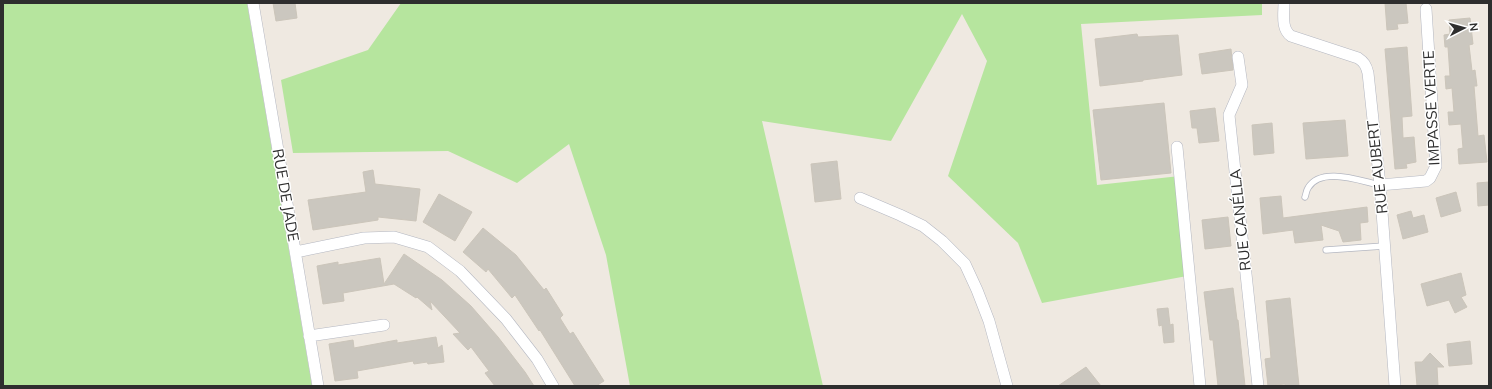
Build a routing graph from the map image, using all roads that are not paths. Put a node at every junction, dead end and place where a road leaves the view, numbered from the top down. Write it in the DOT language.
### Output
graph roads {
  1 [pos="254,3"];
  2 [pos="1284,3"];
  3 [pos="1426,9"];
  4 [pos="1238,56"];
  5 [pos="1177,147"];
  6 [pos="1380,185"];
  7 [pos="860,198"];
  8 [pos="1305,198"];
  9 [pos="1384,246"];
  10 [pos="1326,250"];
  11 [pos="296,252"];
  12 [pos="384,325"];
  13 [pos="310,336"];
  14 [pos="318,386"];
  15 [pos="553,386"];
  16 [pos="1007,386"];
  17 [pos="1200,386"];
  18 [pos="1258,386"];
  19 [pos="1395,386"];
  1 -- 11 [label="street, RUE DE JADE"];
  2 -- 6 [label="street, RUE AUBERT"];
  3 -- 6 [label="street, IMPASSE VERTE"];
  4 -- 18 [label="street, RUE CANÉLLA"];
  5 -- 17 [label="street"];
  6 -- 8 [label="lane"];
  6 -- 9 [label="street, RUE AUBERT"];
  7 -- 16 [label="street"];
  9 -- 10 [label="lane"];
  9 -- 19 [label="street, RUE AUBERT"];
  11 -- 13 [label="street, RUE DE JADE"];
  11 -- 15 [label="street"];
  12 -- 13 [label="street"];
  13 -- 14 [label="street, RUE DE JADE"];
}
